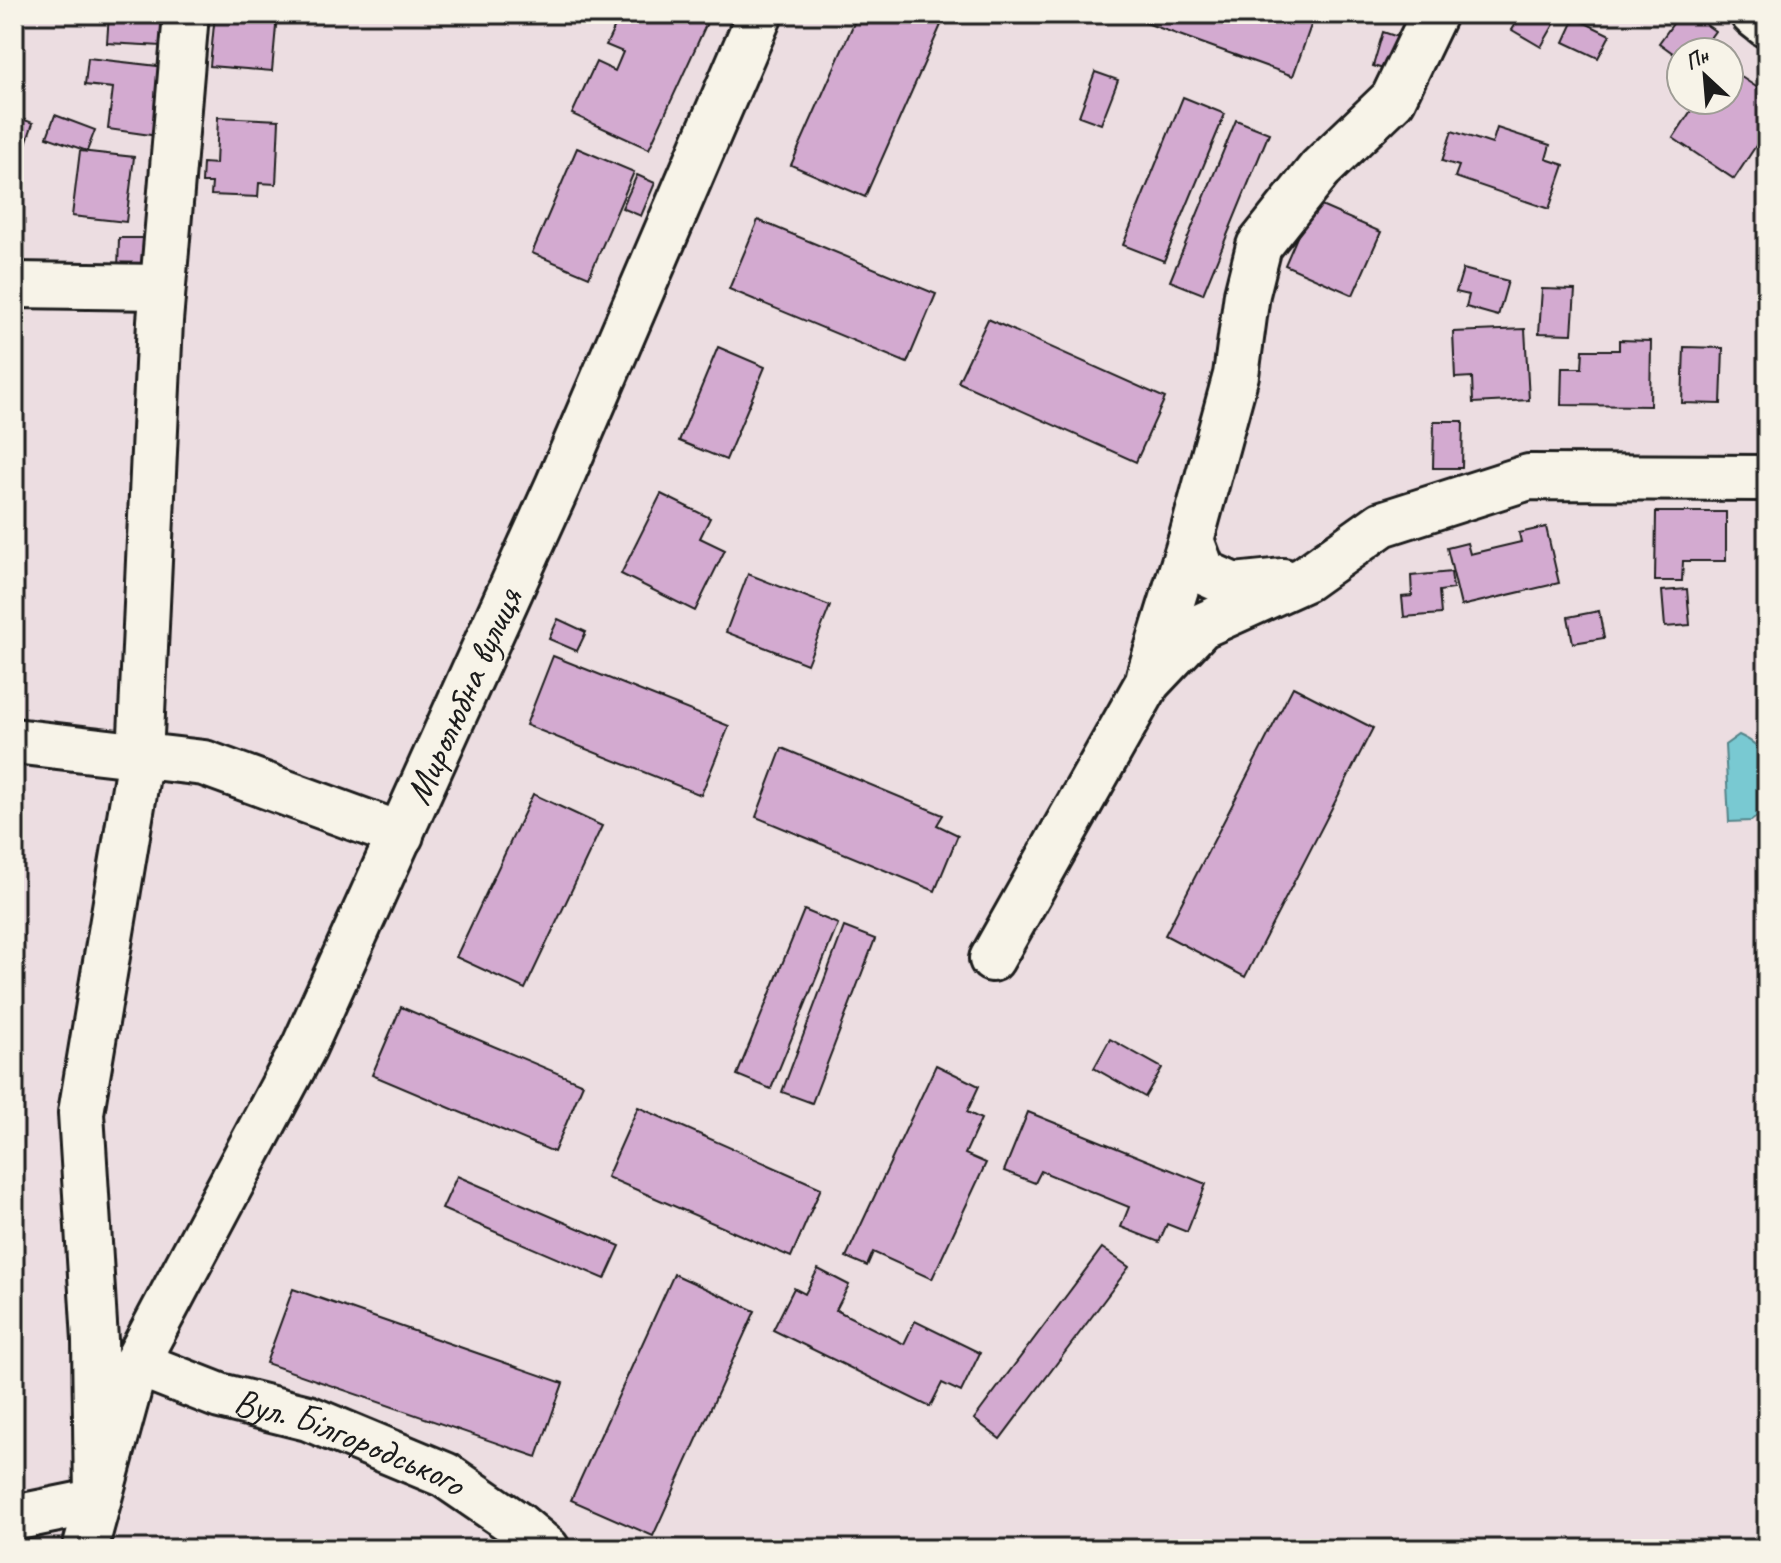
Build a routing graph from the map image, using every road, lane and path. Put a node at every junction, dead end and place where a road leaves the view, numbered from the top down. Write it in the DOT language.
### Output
graph roads {
  1 [pos="186,14"];
  2 [pos="760,14"];
  3 [pos="1434,14"];
  4 [pos="1753,14"];
  5 [pos="1767,25"];
  6 [pos="14,285"];
  7 [pos="162,287"];
  8 [pos="1767,478"];
  9 [pos="1191,540"];
  10 [pos="1305,579"];
  11 [pos="1148,682"];
  12 [pos="14,741"];
  13 [pos="140,757"];
  14 [pos="401,835"];
  15 [pos="992,959"];
  16 [pos="136,1363"];
  17 [pos="97,1501"];
  18 [pos="14,1518"];
  19 [pos="85,1549"];
  20 [pos="547,1549"];
  1 -- 7 [label="street"];
  2 -- 14 [label="street, Миролюбна вулиця"];
  3 -- 9 [label="street"];
  4 -- 5 [label="street"];
  6 -- 7 [label="street"];
  7 -- 13 [label="street"];
  8 -- 10 [label="street"];
  9 -- 10 [label="street"];
  9 -- 11 [label="street"];
  10 -- 11 [label="street"];
  11 -- 15 [label="street"];
  12 -- 13 [label="street"];
  13 -- 14 [label="street"];
  13 -- 17 [label="street"];
  14 -- 16 [label="street, Миролюбна вулиця"];
  16 -- 17 [label="street, Миролюбна вулиця"];
  16 -- 20 [label="street, Вул. Білгородського"];
  17 -- 18 [label="street"];
  17 -- 19 [label="street"];
}
